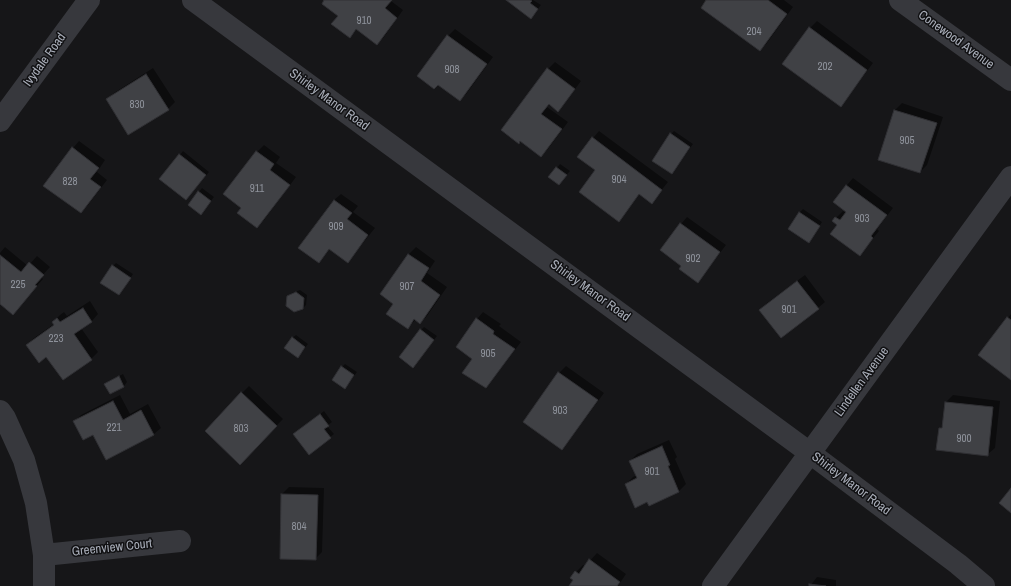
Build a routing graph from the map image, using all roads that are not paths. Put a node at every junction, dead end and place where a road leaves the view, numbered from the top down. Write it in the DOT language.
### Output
graph roads {
  1 [pos="89,0"];
  2 [pos="193,0"];
  3 [pos="900,0"];
  4 [pos="1011,80"];
  5 [pos="0,121"];
  6 [pos="1011,177"];
  7 [pos="0,411"];
  8 [pos="810,453"];
  9 [pos="180,540"];
  10 [pos="44,555"];
  11 [pos="44,586"];
  12 [pos="713,586"];
  13 [pos="984,586"];
  1 -- 5 [label="street, Ivydale Road"];
  2 -- 8 [label="street, Shirley Manor Road"];
  3 -- 4 [label="street, Conewood Avenue"];
  6 -- 8 [label="street, Lindellen Avenue"];
  7 -- 10 [label="street"];
  8 -- 12 [label="street, Lindellen Avenue"];
  8 -- 13 [label="street, Shirley Manor Road"];
  9 -- 10 [label="street, Greenview Court"];
  10 -- 11 [label="street"];
}
